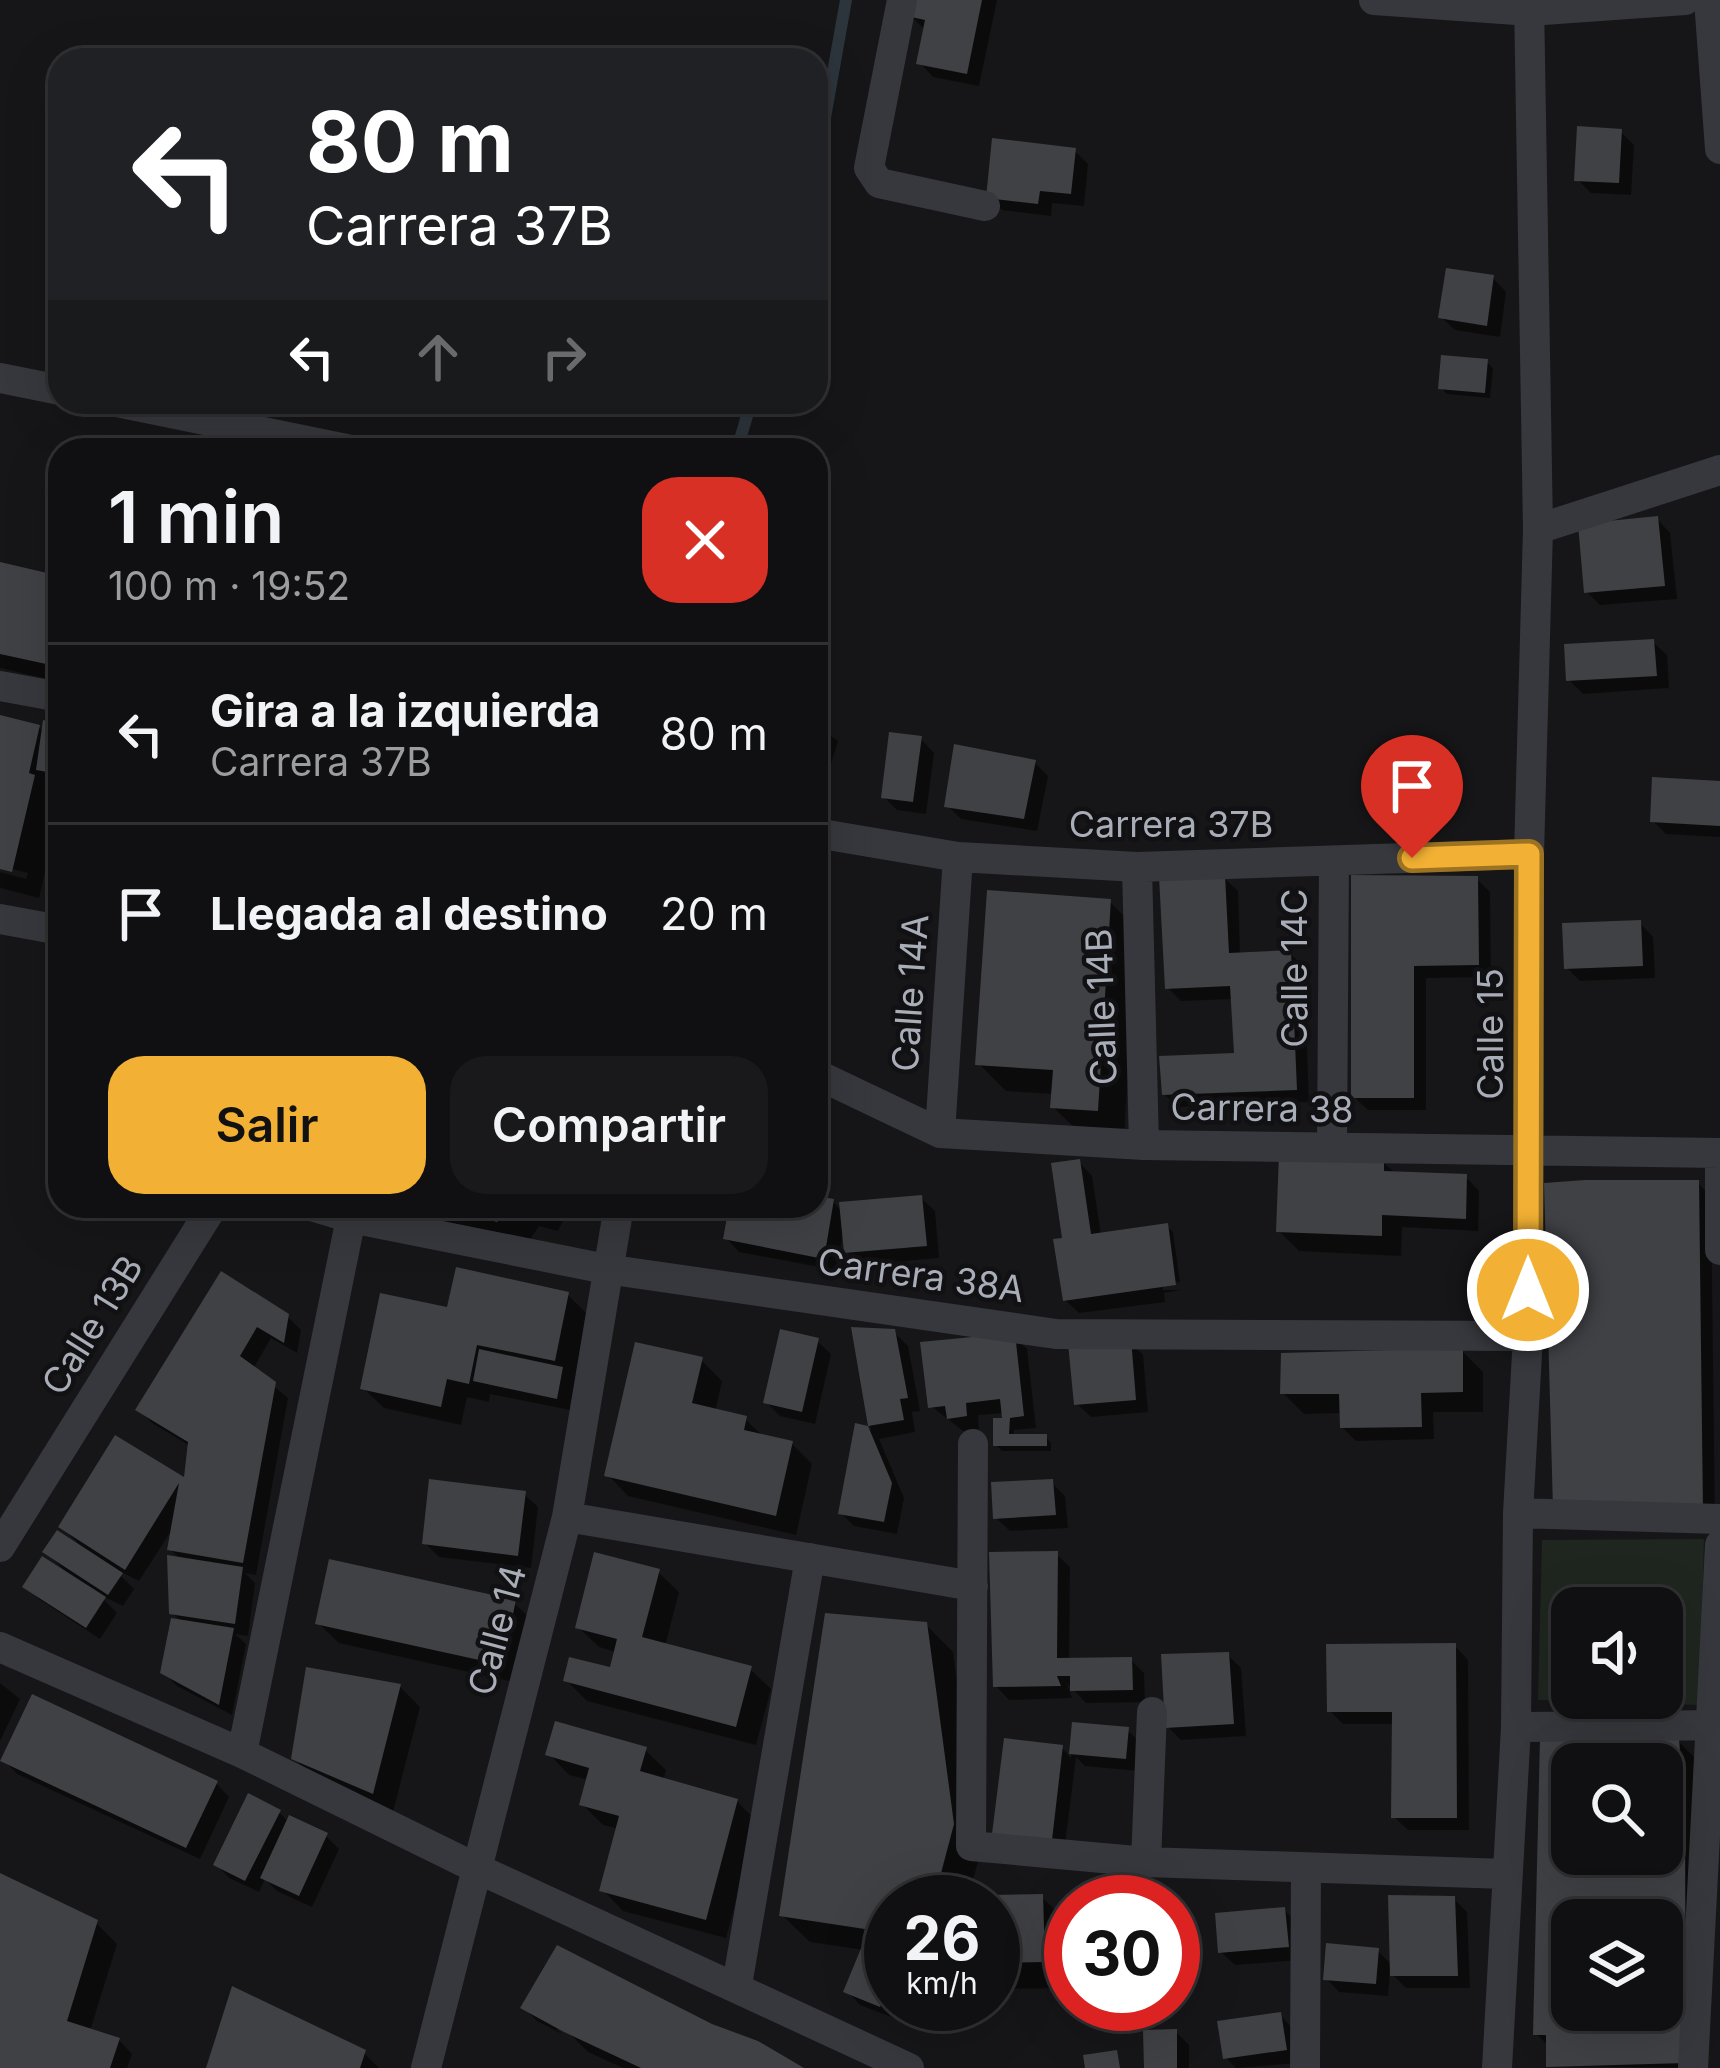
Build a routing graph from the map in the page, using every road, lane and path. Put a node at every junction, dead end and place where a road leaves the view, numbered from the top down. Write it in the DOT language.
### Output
graph roads {
  1 [pos="902,0"];
  2 [pos="1374,0"];
  3 [pos="1684,0"];
  4 [pos="1709,0"];
  5 [pos="1529,5"];
  6 [pos="1720,149"];
  7 [pos="985,206"];
  8 [pos="0,378"];
  9 [pos="48,388"];
  10 [pos="176,414"];
  11 [pos="292,438"];
  12 [pos="1720,470"];
  13 [pos="1538,529"];
  14 [pos="0,686"];
  15 [pos="48,695"];
  16 [pos="828,835"];
  17 [pos="1529,854"];
  18 [pos="958,857"];
  19 [pos="1334,862"];
  20 [pos="1136,867"];
  21 [pos="0,919"];
  22 [pos="48,928"];
  23 [pos="828,1080"];
  24 [pos="940,1133"];
  25 [pos="1144,1145"];
  26 [pos="1332,1147"];
  27 [pos="1529,1153"];
  28 [pos="1720,1153"];
  29 [pos="206,1218"];
  30 [pos="351,1218"];
  31 [pos="617,1218"];
  32 [pos="1720,1250"];
  33 [pos="606,1270"];
  34 [pos="1528,1336"];
  35 [pos="973,1444"];
  36 [pos="1517,1513"];
  37 [pos="567,1516"];
  38 [pos="1720,1519"];
  39 [pos="1720,1545"];
  40 [pos="0,1547"];
  41 [pos="811,1558"];
  42 [pos="973,1586"];
  43 [pos="0,1647"];
  44 [pos="1152,1712"];
  45 [pos="1716,1725"];
  46 [pos="1516,1727"];
  47 [pos="242,1753"];
  48 [pos="1146,1862"];
  49 [pos="476,1868"];
  50 [pos="1306,1869"];
  51 [pos="1506,1874"];
  52 [pos="737,1985"];
  53 [pos="434,2066"];
  54 [pos="909,2068"];
  55 [pos="1305,2068"];
  56 [pos="1497,2068"];
  57 [pos="1693,2068"];
  1 -- 7 [label="street"];
  2 -- 5 [label="street"];
  3 -- 5 [label="street"];
  4 -- 6 [label="street"];
  5 -- 13 [label="street, Calle 15"];
  8 -- 9 [label="street"];
  10 -- 11 [label="street"];
  12 -- 13 [label="street"];
  13 -- 17 [label="street, Calle 15"];
  14 -- 15 [label="street"];
  16 -- 18 [label="street, Carrera 37B"];
  17 -- 19 [label="street, Carrera 37B"];
  17 -- 27 [label="street, Calle 15"];
  18 -- 20 [label="street, Carrera 37B"];
  18 -- 24 [label="street, Calle 14A"];
  19 -- 20 [label="street, Carrera 37B"];
  19 -- 26 [label="street, Calle 14C"];
  20 -- 25 [label="street, Calle 14B"];
  21 -- 22 [label="street"];
  23 -- 24 [label="street, Carrera 38"];
  24 -- 25 [label="street, Carrera 38"];
  25 -- 26 [label="street, Carrera 38"];
  26 -- 27 [label="street, Carrera 38"];
  27 -- 28 [label="street, Carrera 38"];
  27 -- 34 [label="street, Calle 15"];
  28 -- 32 [label="street"];
  29 -- 40 [label="street, Calle 13B"];
  30 -- 33 [label="street, Carrera 38A"];
  30 -- 47 [label="street"];
  31 -- 33 [label="street, Calle 14"];
  33 -- 34 [label="street, Carrera 38A"];
  33 -- 37 [label="street, Calle 14"];
  34 -- 36 [label="street, Calle 15"];
  35 -- 42 [label="street"];
  36 -- 38 [label="street"];
  36 -- 46 [label="street, Calle 15"];
  37 -- 41 [label="street"];
  37 -- 49 [label="street, Calle 14"];
  39 -- 45 [label="street"];
  41 -- 42 [label="street"];
  41 -- 52 [label="street"];
  42 -- 48 [label="street"];
  43 -- 47 [label="street"];
  44 -- 48 [label="street"];
  45 -- 46 [label="street"];
  45 -- 57 [label="street"];
  46 -- 51 [label="street, Calle 15"];
  47 -- 49 [label="street"];
  48 -- 50 [label="street"];
  49 -- 52 [label="street"];
  49 -- 53 [label="street, Calle 14"];
  50 -- 51 [label="street"];
  50 -- 55 [label="street"];
  51 -- 56 [label="street, Calle 15"];
  52 -- 54 [label="street"];
}
